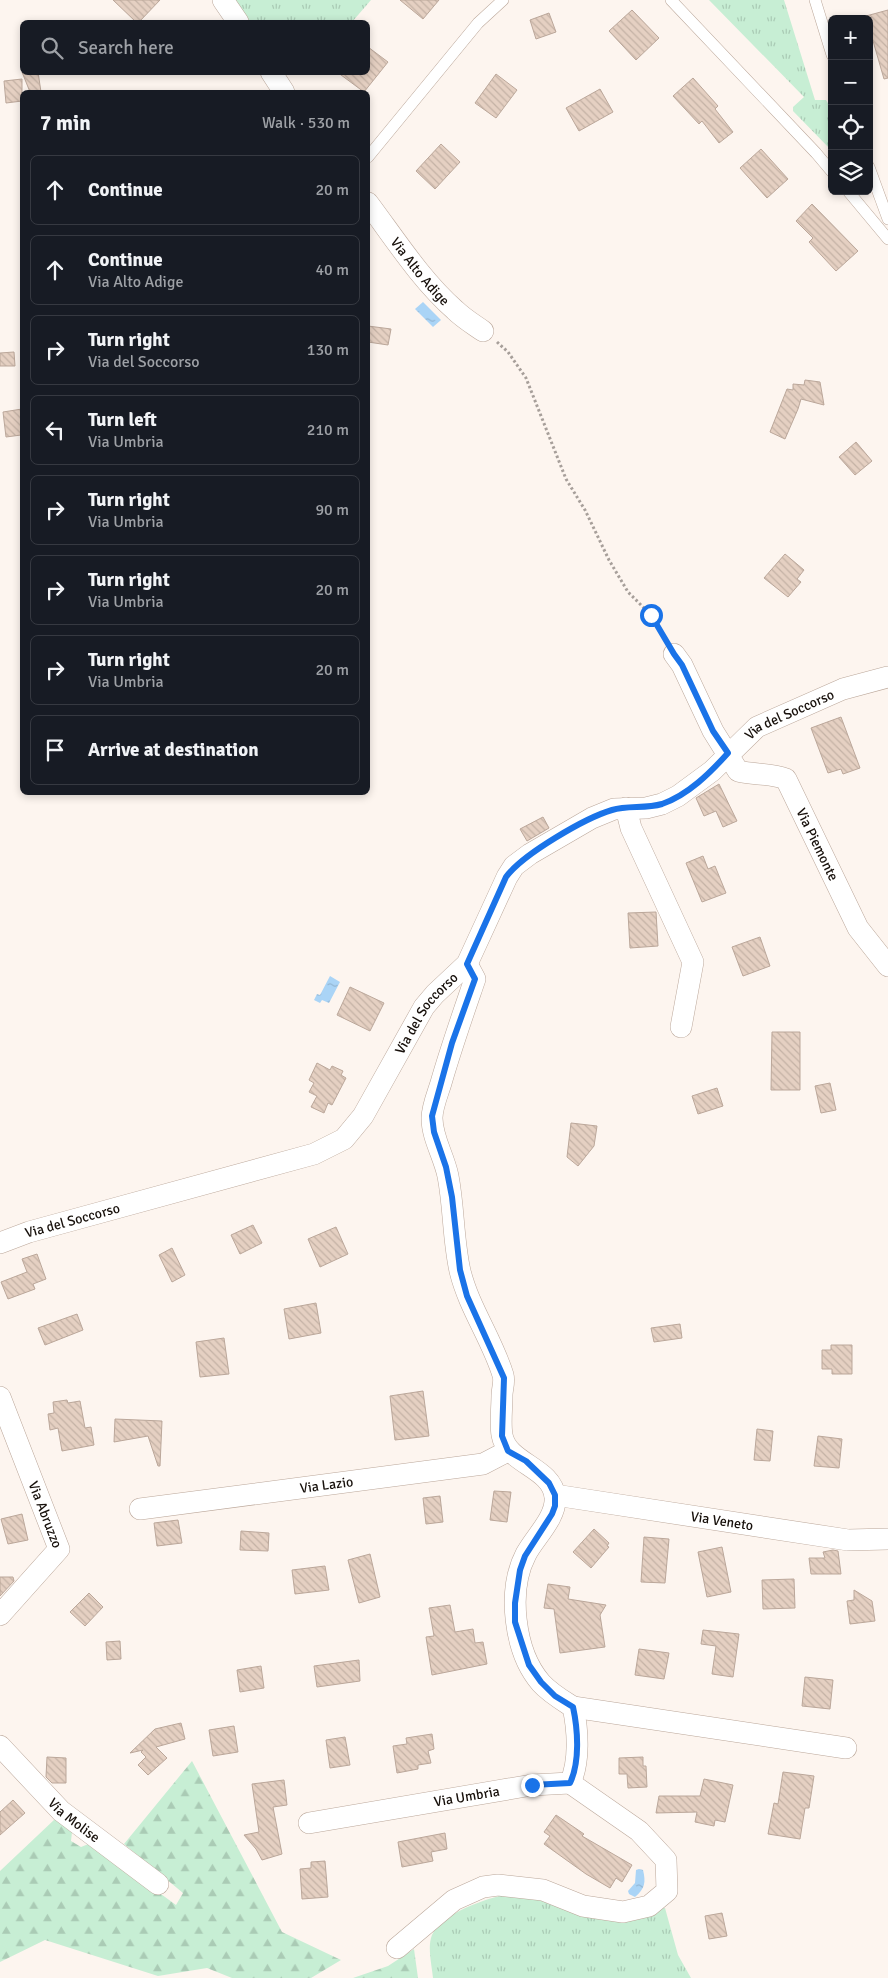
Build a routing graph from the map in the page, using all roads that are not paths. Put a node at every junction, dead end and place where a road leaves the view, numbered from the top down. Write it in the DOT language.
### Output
graph roads {
  1 [pos="223,0"];
  2 [pos="503,0"];
  3 [pos="671,0"];
  4 [pos="815,0"];
  5 [pos="237,20"];
  6 [pos="828,42"];
  7 [pos="273,75"];
  8 [pos="283,90"];
  9 [pos="816,153"];
  10 [pos="370,155"];
  11 [pos="828,162"];
  12 [pos="828,167"];
  13 [pos="873,178"];
  14 [pos="851,195"];
  15 [pos="370,206"];
  16 [pos="888,219"];
  17 [pos="888,240"];
  18 [pos="482,331"];
  19 [pos="674,654"];
  20 [pos="888,677"];
  21 [pos="728,753"];
  22 [pos="626,808"];
  23 [pos="467,964"];
  24 [pos="888,966"];
  25 [pos="681,1027"];
  26 [pos="0,1243"];
  27 [pos="0,1397"];
  28 [pos="508,1451"];
  29 [pos="555,1495"];
  30 [pos="140,1509"];
  31 [pos="888,1539"];
  32 [pos="0,1615"];
  33 [pos="573,1707"];
  34 [pos="0,1746"];
  35 [pos="846,1748"];
  36 [pos="570,1783"];
  37 [pos="309,1823"];
  38 [pos="158,1884"];
  39 [pos="397,1948"];
  1 -- 5 [label="street"];
  2 -- 10 [label="lane"];
  3 -- 9 [label="lane"];
  4 -- 6 [label="lane"];
  7 -- 8 [label="street"];
  9 -- 11 [label="lane"];
  9 -- 12 [label="lane"];
  13 -- 16 [label="lane"];
  14 -- 17 [label="lane"];
  15 -- 18 [label="street, Via Alto Adige"];
  19 -- 21 [label="street"];
  20 -- 21 [label="street, Via del Soccorso"];
  21 -- 22 [label="street, Via del Soccorso"];
  21 -- 24 [label="street, Via Piemonte"];
  22 -- 23 [label="street, Via del Soccorso"];
  22 -- 25 [label="street"];
  23 -- 26 [label="street, Via del Soccorso"];
  23 -- 28 [label="street"];
  27 -- 32 [label="street, Via Abruzzo"];
  28 -- 29 [label="street"];
  28 -- 30 [label="street, Via Lazio"];
  29 -- 31 [label="street, Via Veneto"];
  29 -- 33 [label="street"];
  33 -- 35 [label="street"];
  33 -- 36 [label="street"];
  34 -- 38 [label="street, Via Molise"];
  36 -- 37 [label="street, Via Umbria"];
  36 -- 39 [label="street"];
}
